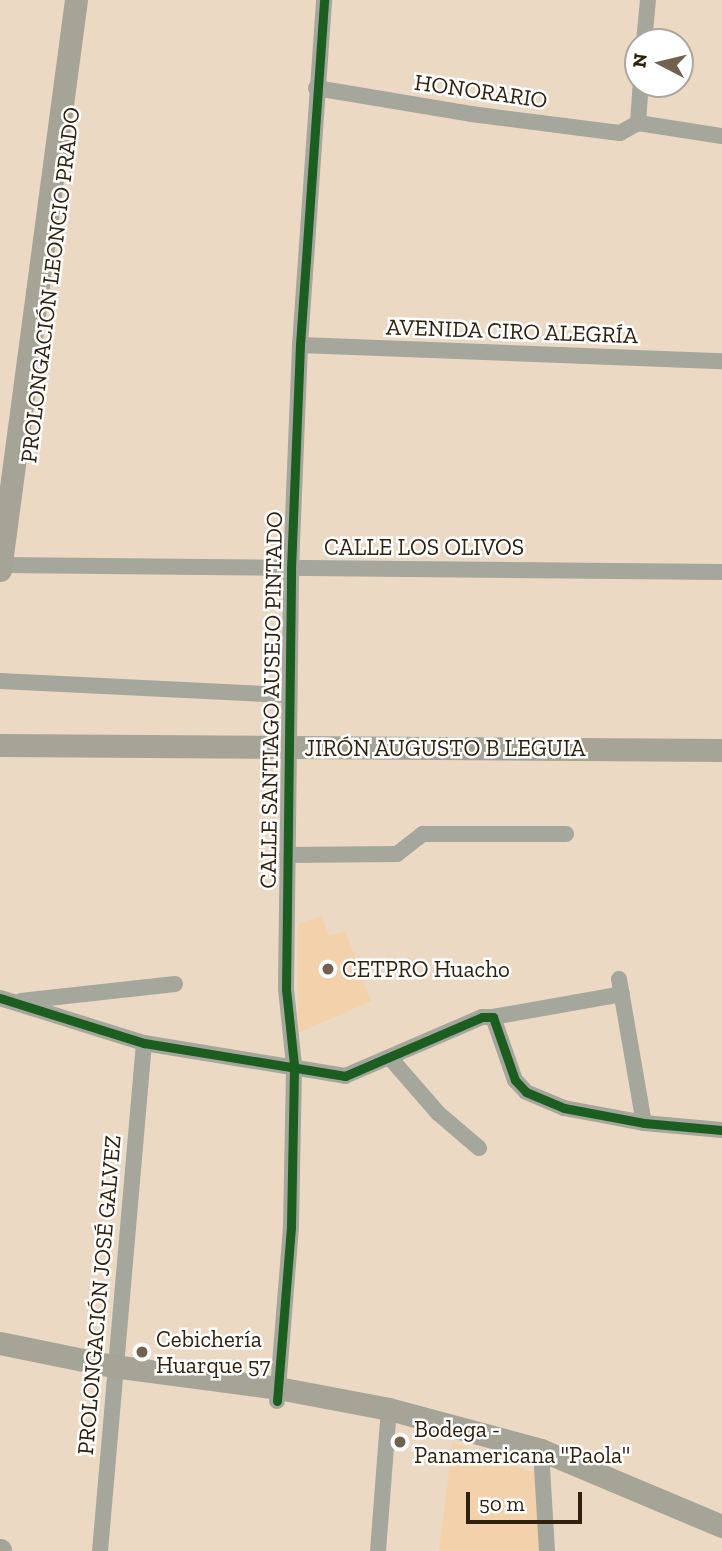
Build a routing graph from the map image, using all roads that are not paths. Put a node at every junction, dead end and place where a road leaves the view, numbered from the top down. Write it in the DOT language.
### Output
graph roads {
  1 [pos="76,0"];
  2 [pos="88,0"];
  3 [pos="324,0"];
  4 [pos="648,0"];
  5 [pos="645,28"];
  6 [pos="316,88"];
  7 [pos="640,98"];
  8 [pos="638,123"];
  9 [pos="722,136"];
  10 [pos="300,345"];
  11 [pos="722,361"];
  12 [pos="0,566"];
  13 [pos="291,569"];
  14 [pos="722,572"];
  15 [pos="0,681"];
  16 [pos="288,695"];
  17 [pos="0,745"];
  18 [pos="286,746"];
  19 [pos="722,750"];
  20 [pos="566,834"];
  21 [pos="287,855"];
  22 [pos="175,984"];
  23 [pos="7,1000"];
  24 [pos="493,1017"];
  25 [pos="144,1043"];
  26 [pos="391,1059"];
  27 [pos="294,1065"];
  28 [pos="644,1123"];
  29 [pos="722,1130"];
  30 [pos="479,1148"];
  31 [pos="0,1343"];
  32 [pos="0,1355"];
  33 [pos="114,1373"];
  34 [pos="277,1394"];
  35 [pos="388,1414"];
  36 [pos="541,1456"];
  37 [pos="722,1526"];
  38 [pos="722,1536"];
  39 [pos="100,1551"];
  40 [pos="378,1551"];
  41 [pos="547,1551"];
  1 -- 12 [label="street, PROLONGACIÓN LEONCIO PRADO"];
  2 -- 12 [label="street, PROLONGACIÓN LEONCIO PRADO"];
  3 -- 6 [label="street, CALLE SANTIAGO AUSEJO PINTADO"];
  4 -- 5 [label="street"];
  6 -- 8 [label="street, HONORARIO"];
  6 -- 10 [label="street, CALLE SANTIAGO AUSEJO PINTADO"];
  7 -- 8 [label="street"];
  8 -- 9 [label="street"];
  10 -- 11 [label="street, AVENIDA CIRO ALEGRÍA"];
  10 -- 13 [label="street, CALLE SANTIAGO AUSEJO PINTADO"];
  12 -- 13 [label="street, CALLE LOS OLIVOS"];
  13 -- 14 [label="street, CALLE LOS OLIVOS"];
  13 -- 16 [label="street, CALLE SANTIAGO AUSEJO PINTADO"];
  15 -- 16 [label="street"];
  16 -- 18 [label="street, CALLE SANTIAGO AUSEJO PINTADO"];
  17 -- 18 [label="street, JIRÓN AUGUSTO B LEGUIA"];
  18 -- 19 [label="street, JIRÓN AUGUSTO B LEGUIA"];
  18 -- 21 [label="street, CALLE SANTIAGO AUSEJO PINTADO"];
  20 -- 21 [label="street"];
  21 -- 27 [label="street, CALLE SANTIAGO AUSEJO PINTADO"];
  22 -- 23 [label="street"];
  23 -- 25 [label="street"];
  24 -- 26 [label="street"];
  24 -- 28 [label="street"];
  24 -- 28 [label="street"];
  25 -- 27 [label="street"];
  25 -- 33 [label="street, PROLONGACIÓN JOSÉ GALVEZ"];
  26 -- 27 [label="street"];
  26 -- 30 [label="street"];
  27 -- 34 [label="street, CALLE SANTIAGO AUSEJO PINTADO"];
  28 -- 29 [label="street"];
  31 -- 33 [label="street"];
  32 -- 33 [label="street"];
  33 -- 34 [label="street"];
  33 -- 39 [label="street, PROLONGACIÓN JOSÉ GALVEZ"];
  34 -- 35 [label="street"];
  35 -- 36 [label="street"];
  35 -- 40 [label="street"];
  36 -- 37 [label="street"];
  36 -- 38 [label="street"];
  36 -- 41 [label="street"];
}
